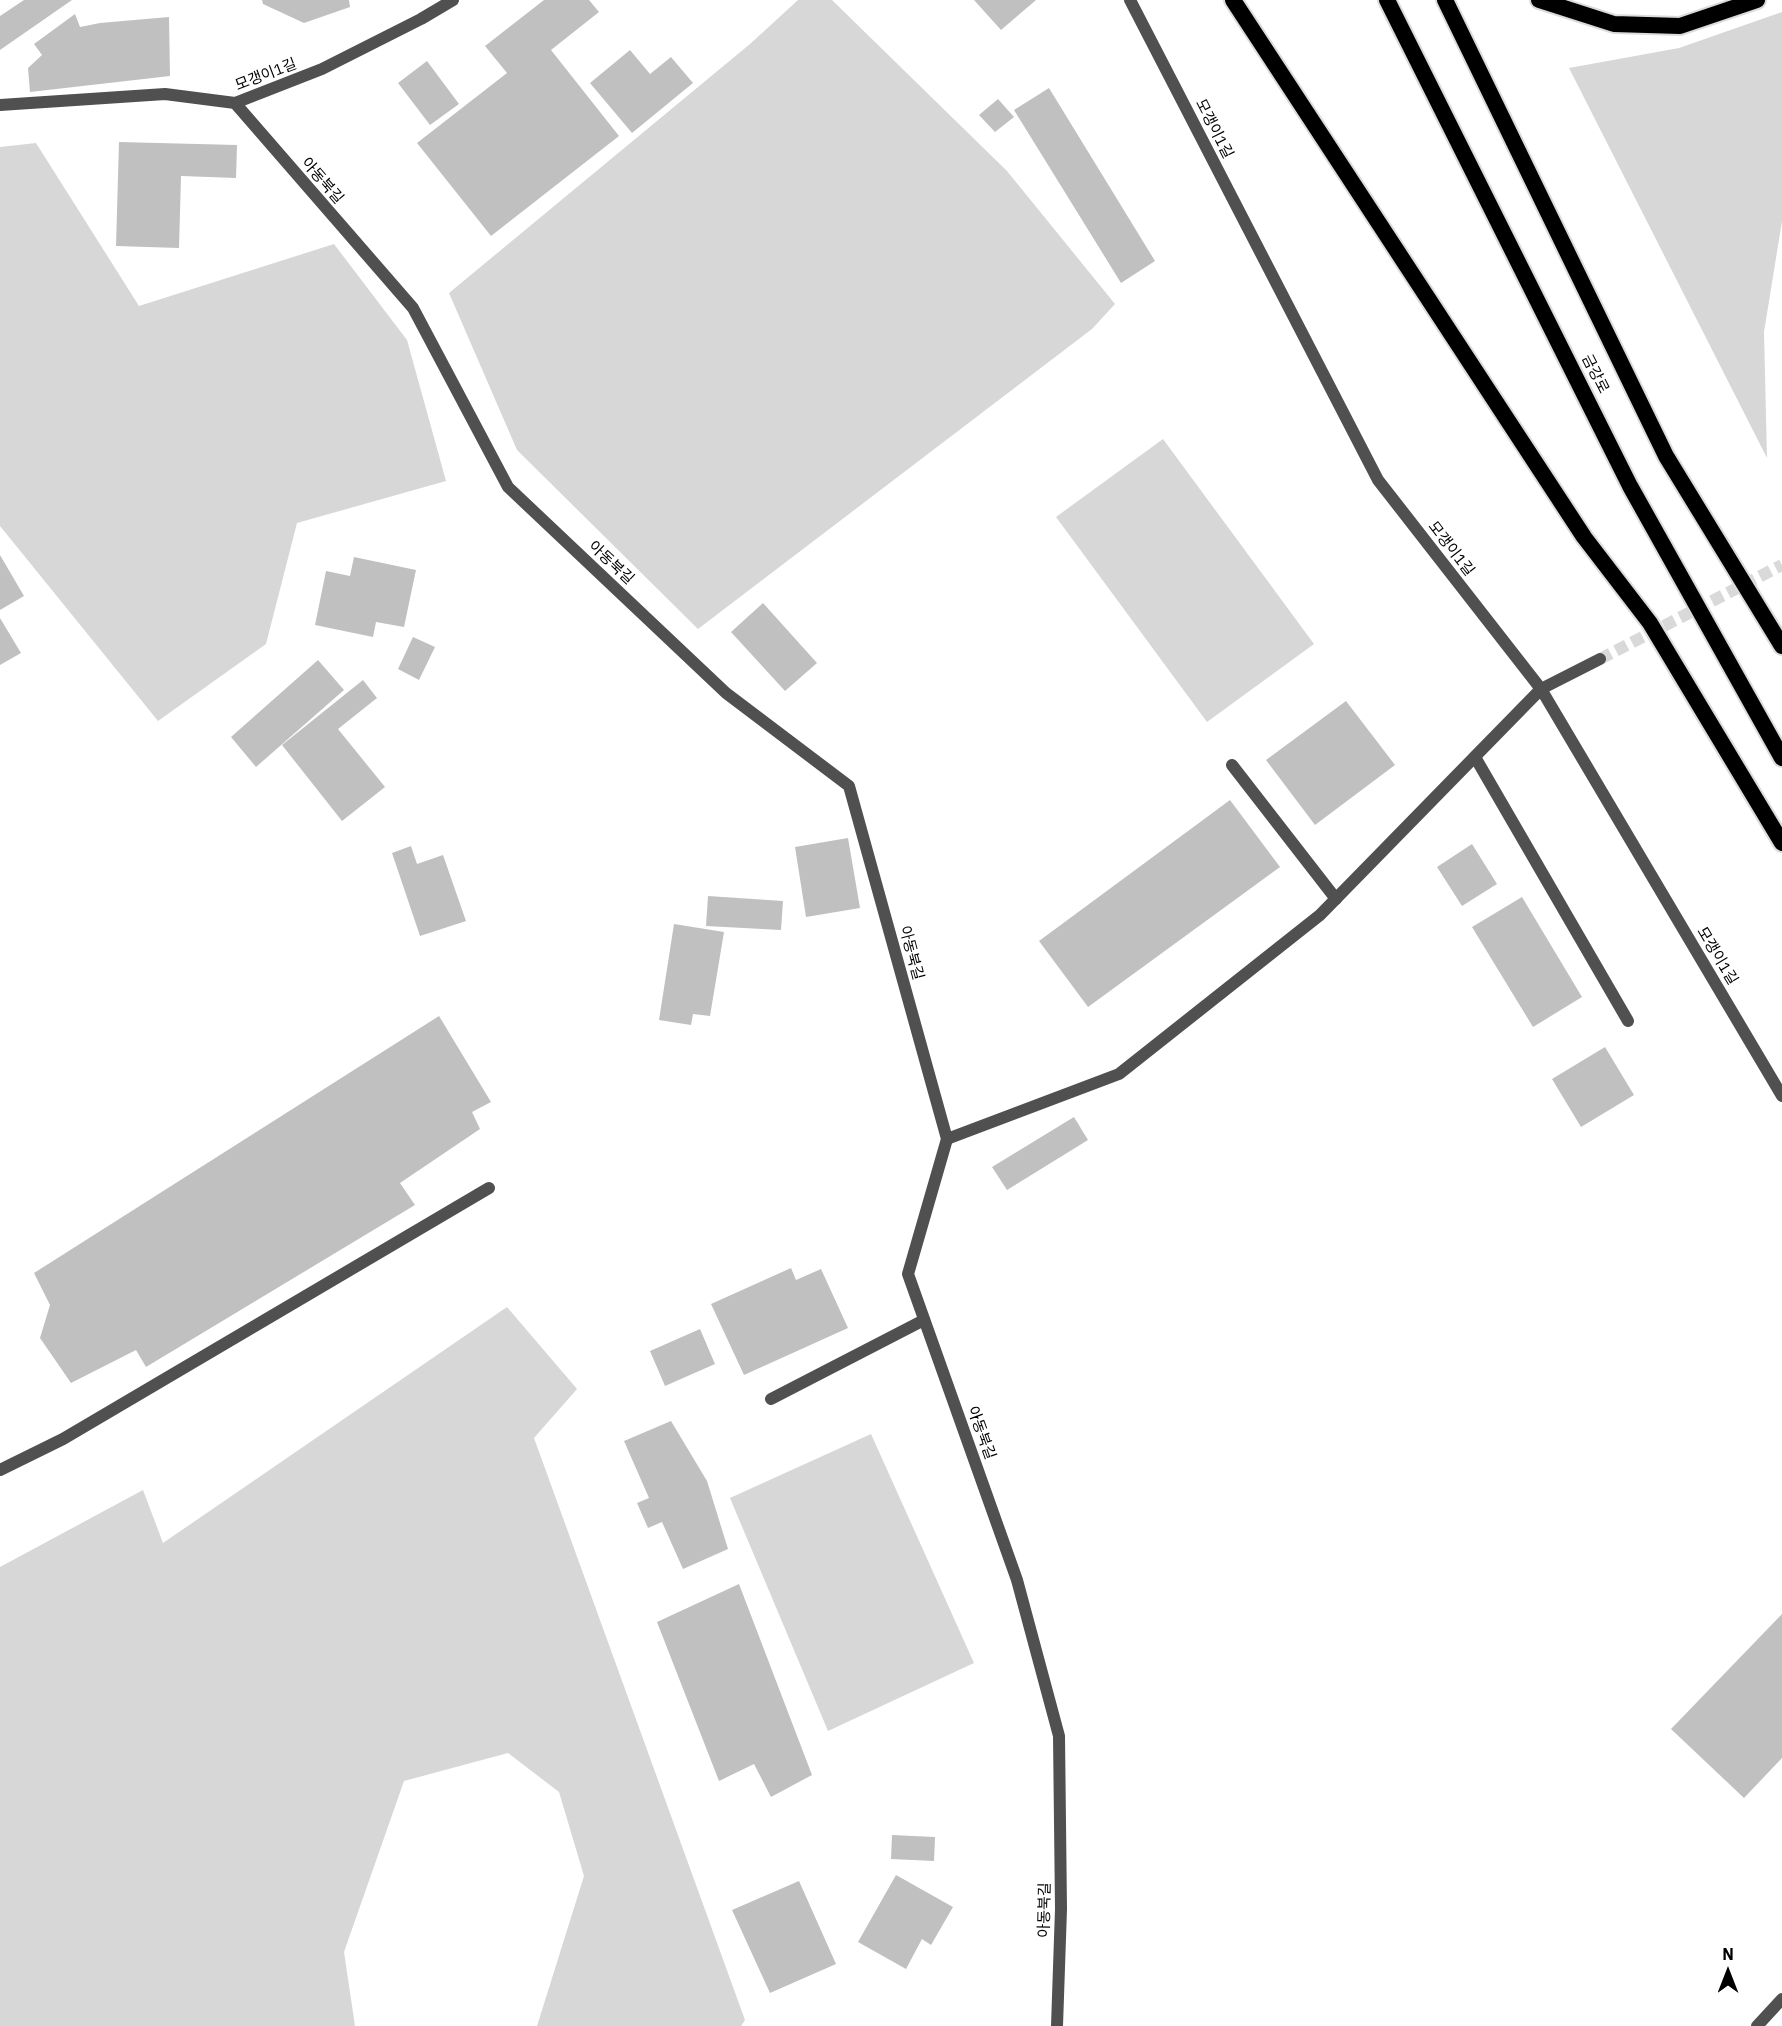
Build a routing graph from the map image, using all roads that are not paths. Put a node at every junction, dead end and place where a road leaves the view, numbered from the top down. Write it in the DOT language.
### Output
graph roads {
  1 [pos="453,0"];
  2 [pos="1130,0"];
  3 [pos="1233,0"];
  4 [pos="1387,0"];
  5 [pos="1445,0"];
  6 [pos="1539,0"];
  7 [pos="1757,0"];
  8 [pos="235,103"];
  9 [pos="0,105"];
  10 [pos="1782,646"];
  11 [pos="1600,659"];
  12 [pos="1541,689"];
  13 [pos="1475,758"];
  14 [pos="1782,758"];
  15 [pos="1232,765"];
  16 [pos="1782,843"];
  17 [pos="1336,898"];
  18 [pos="1628,1021"];
  19 [pos="1782,1095"];
  20 [pos="947,1139"];
  21 [pos="489,1188"];
  22 [pos="924,1320"];
  23 [pos="771,1399"];
  24 [pos="0,1470"];
  25 [pos="1782,1999"];
  26 [pos="1057,2026"];
  27 [pos="1757,2026"];
  1 -- 8 [label="street, 모갱이1길"];
  2 -- 12 [label="street, 모갱이1길"];
  3 -- 16 [label="highway"];
  4 -- 14 [label="highway, 금강로"];
  5 -- 10 [label="highway, 금강로"];
  6 -- 7 [label="highway"];
  8 -- 9 [label="street, 모갱이1길"];
  8 -- 20 [label="street, 아동북길"];
  11 -- 12 [label="street"];
  12 -- 13 [label="street"];
  12 -- 19 [label="street, 모갱이1길"];
  13 -- 17 [label="street"];
  13 -- 18 [label="street"];
  15 -- 17 [label="street"];
  17 -- 20 [label="street"];
  20 -- 22 [label="street, 아동북길"];
  21 -- 24 [label="street"];
  22 -- 23 [label="street"];
  22 -- 26 [label="street, 아동북길"];
  25 -- 27 [label="street"];
}
